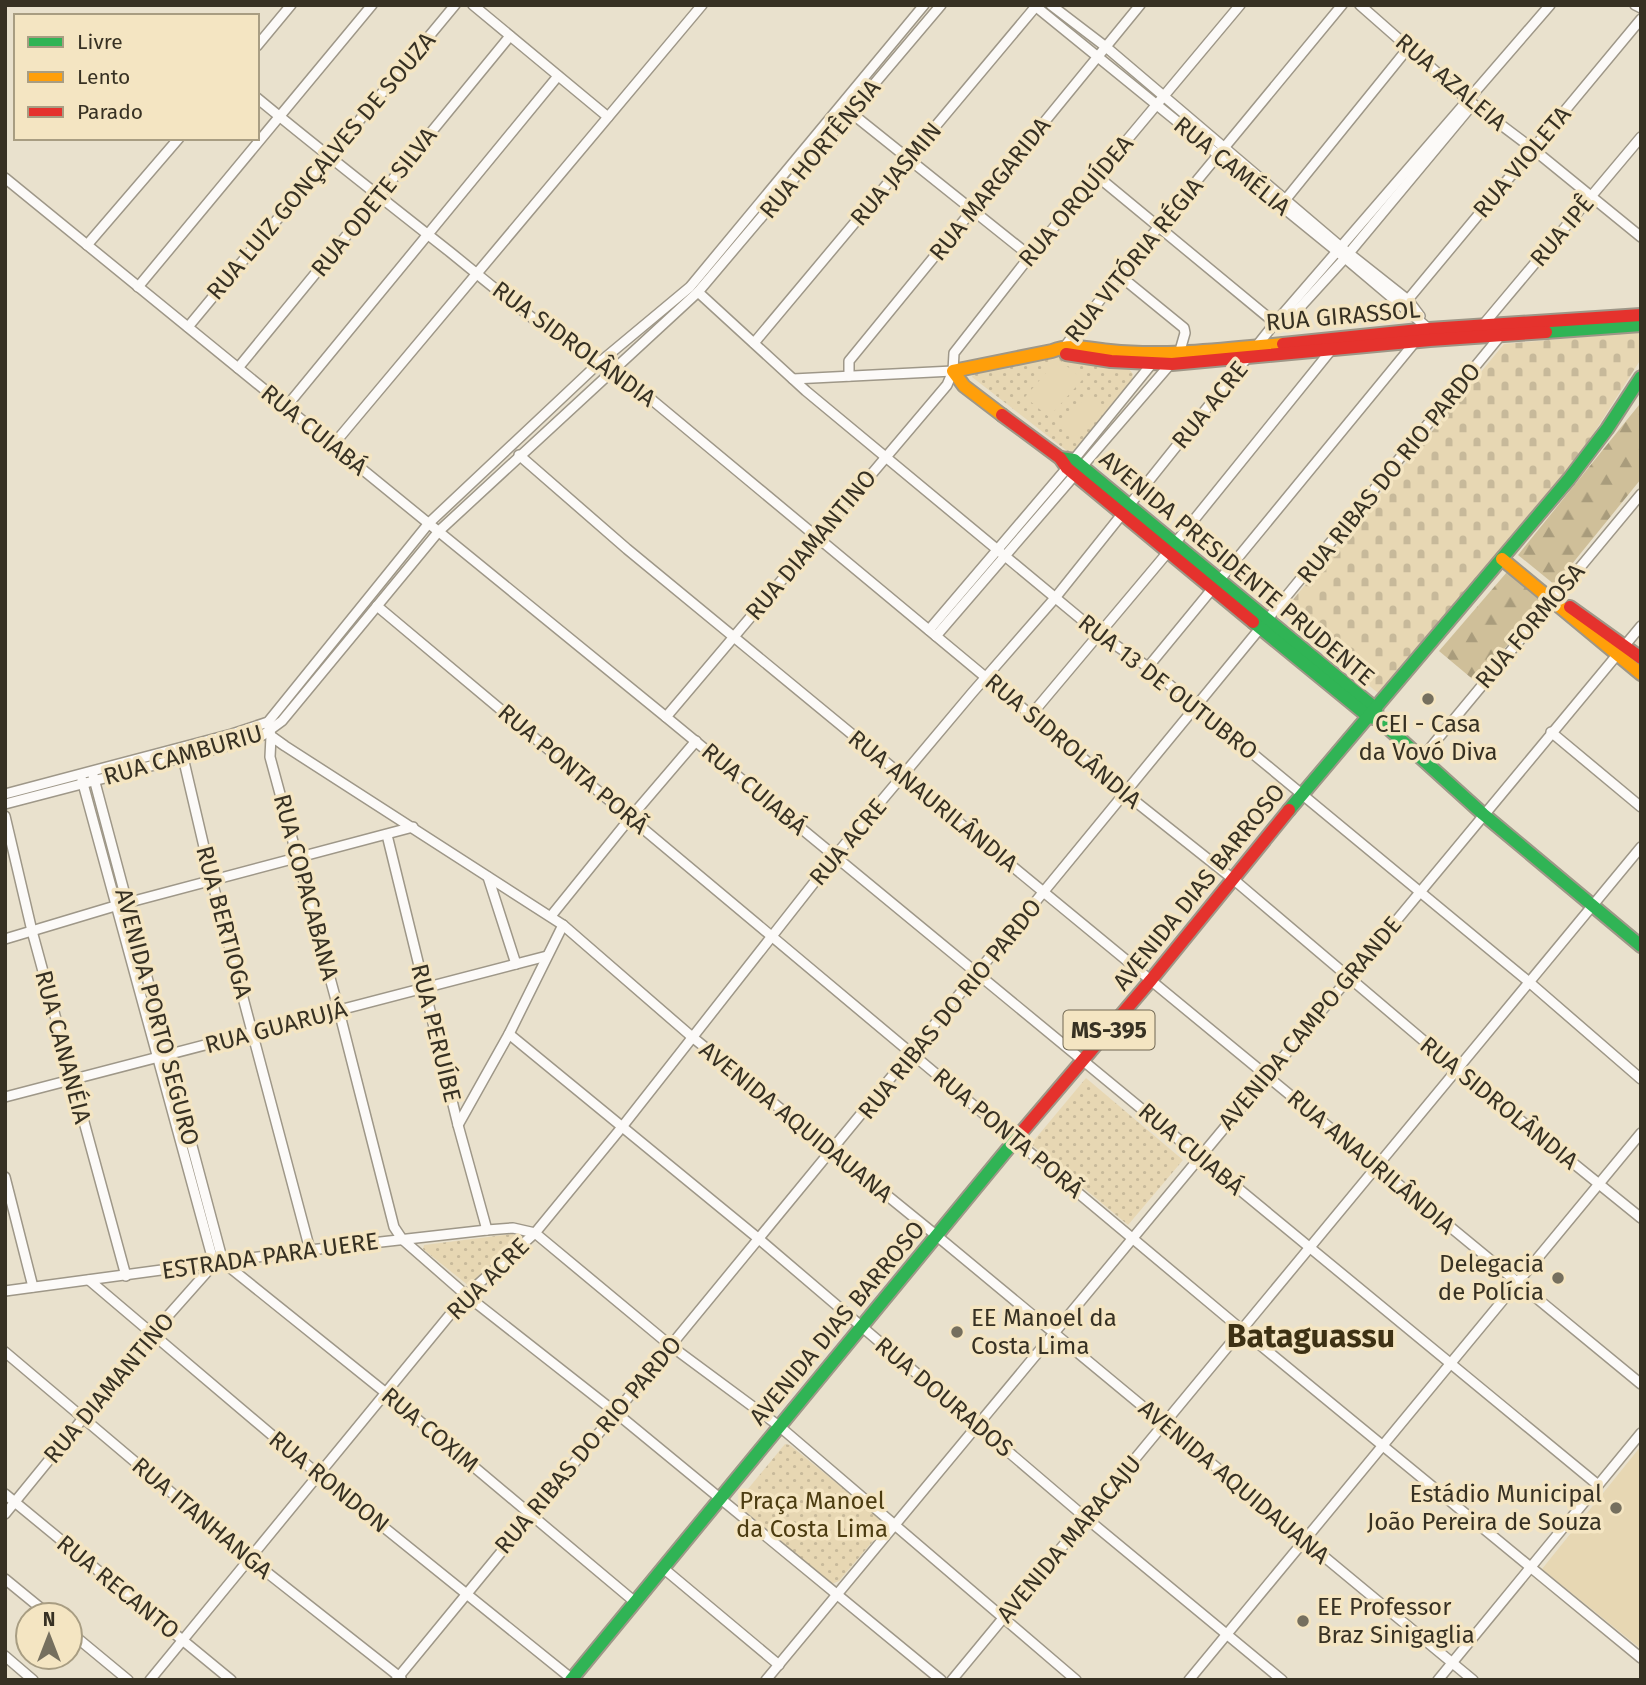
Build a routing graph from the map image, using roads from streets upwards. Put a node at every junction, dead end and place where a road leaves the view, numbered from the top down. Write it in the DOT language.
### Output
graph roads {
  1 [pos="291,5"];
  2 [pos="372,5"];
  3 [pos="454,5"];
  4 [pos="472,5"];
  5 [pos="702,5"];
  6 [pos="925,5"];
  7 [pos="941,5"];
  8 [pos="1051,5"];
  9 [pos="1140,5"];
  10 [pos="1240,5"];
  11 [pos="1342,5"];
  12 [pos="1360,5"];
  13 [pos="1549,5"];
  14 [pos="1635,5"];
  15 [pos="1036,6"];
  16 [pos="1641,8"];
  17 [pos="1641,19"];
  18 [pos="510,36"];
  19 [pos="259,44"];
  20 [pos="1106,47"];
  21 [pos="1409,47"];
  22 [pos="1098,57"];
  23 [pos="558,76"];
  24 [pos="259,100"];
  25 [pos="1160,101"];
  26 [pos="1471,102"];
  27 [pos="850,112"];
  28 [pos="280,117"];
  29 [pos="608,117"];
  30 [pos="1641,137"];
  31 [pos="177,140"];
  32 [pos="1533,149"];
  33 [pos="1221,152"];
  34 [pos="328,157"];
  35 [pos="908,159"];
  36 [pos="1097,176"];
  37 [pos="5,178"];
  38 [pos="380,195"];
  39 [pos="1591,196"];
  40 [pos="1283,202"];
  41 [pos="973,210"];
  42 [pos="1159,227"];
  43 [pos="428,234"];
  44 [pos="1641,236"];
  45 [pos="87,245"];
  46 [pos="1343,252"];
  47 [pos="1030,256"];
  48 [pos="477,274"];
  49 [pos="1119,275"];
  50 [pos="138,287"];
  51 [pos="698,292"];
  52 [pos="1405,303"];
  53 [pos="1641,315"];
  54 [pos="1275,323"];
  55 [pos="1641,325"];
  56 [pos="1483,326"];
  57 [pos="188,327"];
  58 [pos="1429,334"];
  59 [pos="1502,335"];
  60 [pos="1415,342"];
  61 [pos="754,343"];
  62 [pos="1260,345"];
  63 [pos="1333,348"];
  64 [pos="1059,350"];
  65 [pos="1251,355"];
  66 [pos="1158,357"];
  67 [pos="1175,359"];
  68 [pos="600,362"];
  69 [pos="238,368"];
  70 [pos="616,370"];
  71 [pos="954,371"];
  72 [pos="849,376"];
  73 [pos="1641,377"];
  74 [pos="793,379"];
  75 [pos="1637,393"];
  76 [pos="286,407"];
  77 [pos="333,445"];
  78 [pos="519,455"];
  79 [pos="886,457"];
  80 [pos="1071,465"];
  81 [pos="1641,494"];
  82 [pos="1126,510"];
  83 [pos="429,523"];
  84 [pos="439,531"];
  85 [pos="818,538"];
  86 [pos="1171,548"];
  87 [pos="1001,553"];
  88 [pos="1504,557"];
  89 [pos="1216,585"];
  90 [pos="1055,598"];
  91 [pos="1553,598"];
  92 [pos="377,606"];
  93 [pos="1265,625"];
  94 [pos="1641,626"];
  95 [pos="933,633"];
  96 [pos="1098,634"];
  97 [pos="734,637"];
  98 [pos="1621,650"];
  99 [pos="1641,658"];
  100 [pos="316,663"];
  101 [pos="1148,667"];
  102 [pos="325,669"];
  103 [pos="1641,674"];
  104 [pos="986,677"];
  105 [pos="1196,709"];
  106 [pos="1031,715"];
  107 [pos="1374,715"];
  108 [pos="666,717"];
  109 [pos="270,730"];
  110 [pos="1551,732"];
  111 [pos="696,741"];
  112 [pos="181,752"];
  113 [pos="1420,758"];
  114 [pos="80,774"];
  115 [pos="93,776"];
  116 [pos="902,776"];
  117 [pos="83,784"];
  118 [pos="5,794"];
  119 [pos="1126,794"];
  120 [pos="1302,794"];
  121 [pos="5,804"];
  122 [pos="1641,807"];
  123 [pos="1483,814"];
  124 [pos="5,817"];
  125 [pos="631,817"];
  126 [pos="413,827"];
  127 [pos="387,835"];
  128 [pos="1641,847"];
  129 [pos="835,856"];
  130 [pos="298,858"];
  131 [pos="488,877"];
  132 [pos="1233,879"];
  133 [pos="212,881"];
  134 [pos="1419,891"];
  135 [pos="1045,893"];
  136 [pos="126,903"];
  137 [pos="115,906"];
  138 [pos="1592,906"];
  139 [pos="551,916"];
  140 [pos="563,925"];
  141 [pos="32,931"];
  142 [pos="772,935"];
  143 [pos="5,939"];
  144 [pos="1641,946"];
  145 [pos="547,956"];
  146 [pos="516,964"];
  147 [pos="978,974"];
  148 [pos="1347,978"];
  149 [pos="1151,980"];
  150 [pos="1529,982"];
  151 [pos="424,987"];
  152 [pos="340,1011"];
  153 [pos="253,1033"];
  154 [pos="509,1034"];
  155 [pos="691,1037"];
  156 [pos="913,1054"];
  157 [pos="168,1055"];
  158 [pos="157,1058"];
  159 [pos="1084,1060"];
  160 [pos="1457,1069"];
  161 [pos="1267,1076"];
  162 [pos="1641,1079"];
  163 [pos="72,1081"];
  164 [pos="5,1097"];
  165 [pos="458,1125"];
  166 [pos="622,1127"];
  167 [pos="1641,1133"];
  168 [pos="1016,1139"];
  169 [pos="832,1152"];
  170 [pos="1200,1157"];
  171 [pos="1377,1167"];
  172 [pos="5,1177"];
  173 [pos="1598,1183"];
  174 [pos="1641,1218"];
  175 [pos="487,1230"];
  176 [pos="535,1233"];
  177 [pos="937,1236"];
  178 [pos="1132,1238"];
  179 [pos="402,1239"];
  180 [pos="759,1239"];
  181 [pos="1310,1248"];
  182 [pos="310,1250"];
  183 [pos="218,1263"];
  184 [pos="126,1276"];
  185 [pos="89,1280"];
  186 [pos="1518,1283"];
  187 [pos="33,1287"];
  188 [pos="5,1291"];
  189 [pos="467,1294"];
  190 [pos="861,1327"];
  191 [pos="1242,1330"];
  192 [pos="1054,1333"];
  193 [pos="151,1335"];
  194 [pos="671,1346"];
  195 [pos="5,1352"];
  196 [pos="1451,1364"];
  197 [pos="1641,1384"];
  198 [pos="386,1393"];
  199 [pos="615,1412"];
  200 [pos="83,1418"];
  201 [pos="1164,1424"];
  202 [pos="977,1425"];
  203 [pos="779,1426"];
  204 [pos="1641,1433"];
  205 [pos="1383,1446"];
  206 [pos="319,1475"];
  207 [pos="1598,1485"];
  208 [pos="5,1494"];
  209 [pos="720,1498"];
  210 [pos="15,1502"];
  211 [pos="5,1514"];
  212 [pos="530,1514"];
  213 [pos="1086,1518"];
  214 [pos="894,1525"];
  215 [pos="1304,1540"];
  216 [pos="250,1559"];
  217 [pos="1530,1567"];
  218 [pos="663,1569"];
  219 [pos="5,1579"];
  220 [pos="467,1592"];
  221 [pos="837,1596"];
  222 [pos="32,1601"];
  223 [pos="635,1602"];
  224 [pos="1003,1618"];
  225 [pos="1226,1634"];
  226 [pos="183,1640"];
  227 [pos="84,1644"];
  228 [pos="5,1656"];
  229 [pos="1641,1658"];
  230 [pos="1452,1662"];
  231 [pos="779,1665"];
  232 [pos="399,1679"];
  233 [pos="572,1679"];
  234 [pos="33,1680"];
  235 [pos="128,1680"];
  236 [pos="150,1680"];
  237 [pos="231,1680"];
  238 [pos="766,1680"];
  239 [pos="941,1680"];
  240 [pos="952,1680"];
  241 [pos="1076,1680"];
  242 [pos="1189,1680"];
  243 [pos="1282,1680"];
  244 [pos="1438,1680"];
  245 [pos="1473,1680"];
  1 -- 19 [label="street"];
  2 -- 28 [label="street"];
  3 -- 34 [label="street, RUA LUIZ GONÇALVES DE SOUZA"];
  4 -- 18 [label="street"];
  5 -- 29 [label="street"];
  6 -- 68 [label="street, RUA CAMBURIU"];
  7 -- 27 [label="street, RUA HORTÊNSIA"];
  8 -- 20 [label="street"];
  9 -- 20 [label="street, RUA MARGARIDA"];
  10 -- 25 [label="street, RUA ORQUÍDEA"];
  11 -- 33 [label="street, RUA VITÓRIA RÉGIA"];
  12 -- 21 [label="street, RUA AZALEIA"];
  13 -- 26 [label="street, RUA ACRE"];
  14 -- 16 [label="street"];
  15 -- 22 [label="street, RUA CAMÉLIA"];
  15 -- 35 [label="street, RUA JASMIN"];
  17 -- 32 [label="street, RUA VIOLETA"];
  18 -- 23 [label="street"];
  18 -- 38 [label="street, RUA ODETE SILVA"];
  20 -- 22 [label="street, RUA MARGARIDA"];
  20 -- 25 [label="street"];
  21 -- 26 [label="street, RUA AZALEIA"];
  21 -- 40 [label="street"];
  22 -- 25 [label="street, RUA CAMÉLIA"];
  22 -- 41 [label="street, RUA MARGARIDA"];
  23 -- 29 [label="street"];
  23 -- 43 [label="street"];
  24 -- 28 [label="street, RUA SIDROLÂNDIA"];
  25 -- 33 [label="street"];
  25 -- 36 [label="street, RUA ORQUÍDEA"];
  26 -- 32 [label="street, RUA AZALEIA"];
  26 -- 46 [label="street, RUA ACRE"];
  27 -- 35 [label="street"];
  27 -- 51 [label="street, RUA HORTÊNSIA"];
  28 -- 34 [label="street, RUA SIDROLÂNDIA"];
  28 -- 50 [label="street"];
  29 -- 48 [label="street"];
  30 -- 39 [label="street, RUA IPÊ"];
  31 -- 45 [label="street"];
  32 -- 39 [label="street, RUA AZALEIA"];
  32 -- 52 [label="street, RUA VIOLETA"];
  33 -- 40 [label="street"];
  33 -- 42 [label="street, RUA VITÓRIA RÉGIA"];
  34 -- 38 [label="street, RUA SIDROLÂNDIA"];
  34 -- 57 [label="street, RUA LUIZ GONÇALVES DE SOUZA"];
  35 -- 41 [label="street"];
  35 -- 61 [label="street, RUA JASMIN"];
  36 -- 42 [label="street"];
  36 -- 47 [label="street, RUA ORQUÍDEA"];
  37 -- 45 [label="street, RUA CUIABÁ"];
  38 -- 43 [label="street, RUA SIDROLÂNDIA"];
  38 -- 69 [label="street, RUA ODETE SILVA"];
  39 -- 44 [label="street, RUA AZALEIA"];
  39 -- 56 [label="street, RUA IPÊ"];
  40 -- 46 [label="street"];
  41 -- 47 [label="street"];
  41 -- 72 [label="street, RUA MARGARIDA"];
  42 -- 49 [label="street, RUA VITÓRIA RÉGIA"];
  42 -- 54 [label="street"];
  43 -- 48 [label="street, RUA SIDROLÂNDIA"];
  43 -- 76 [label="street"];
  45 -- 50 [label="street, RUA CUIABÁ"];
  46 -- 52 [label="street"];
  46 -- 54 [label="street, RUA ACRE"];
  47 -- 71 [label="street, RUA ORQUÍDEA"];
  48 -- 68 [label="street, RUA SIDROLÂNDIA"];
  48 -- 77 [label="street"];
  49 -- 64 [label="street, RUA VITÓRIA RÉGIA"];
  49 -- 67 [label="street"];
  50 -- 57 [label="street, RUA CUIABÁ"];
  51 -- 61 [label="street, RUA 13 DE OUTUBRO"];
  51 -- 70 [label="street, RUA HORTÊNSIA"];
  52 -- 58 [label="street"];
  53 -- 56 [label="street, RUA GIRASSOL"];
  54 -- 62 [label="street, RUA ACRE"];
  55 -- 59 [label="street, RUA GIRASSOL"];
  56 -- 58 [label="street, RUA GIRASSOL"];
  57 -- 69 [label="street, RUA CUIABÁ"];
  58 -- 59 [label="street, RUA GIRASSOL"];
  58 -- 60 [label="street, RUA GIRASSOL"];
  58 -- 62 [label="street, RUA GIRASSOL"];
  59 -- 93 [label="street, RUA RIBAS DO RIO PARDO"];
  60 -- 63 [label="street, RUA GIRASSOL"];
  60 -- 89 [label="street"];
  61 -- 74 [label="street, RUA 13 DE OUTUBRO"];
  62 -- 65 [label="street, RUA ACRE"];
  62 -- 67 [label="street, RUA GIRASSOL"];
  63 -- 65 [label="street, RUA GIRASSOL"];
  63 -- 86 [label="street"];
  64 -- 66 [label="street, RUA GIRASSOL"];
  64 -- 71 [label="street, RUA GIRASSOL"];
  65 -- 67 [label="street, RUA GIRASSOL"];
  65 -- 82 [label="street, RUA ACRE"];
  66 -- 67 [label="street, RUA GIRASSOL"];
  66 -- 80 [label="street"];
  67 -- 80 [label="street"];
  68 -- 70 [label="street, RUA SIDROLÂNDIA"];
  68 -- 83 [label="street, RUA CAMBURIU"];
  69 -- 76 [label="street, RUA CUIABÁ"];
  70 -- 78 [label="street, RUA CAMBURIU"];
  70 -- 85 [label="street, RUA SIDROLÂNDIA"];
  71 -- 72 [label="street, RUA GIRASSOL"];
  71 -- 79 [label="street, RUA DIAMANTINO"];
  71 -- 80 [label="street, AVENIDA PRESIDENTE PRUDENTE"];
  72 -- 74 [label="street, RUA GIRASSOL"];
  73 -- 75 [label="street, AVENIDA DIAS BARROSO / MS-395"];
  74 -- 79 [label="street, RUA 13 DE OUTUBRO"];
  75 -- 88 [label="street, AVENIDA DIAS BARROSO / MS-395"];
  76 -- 77 [label="street, RUA CUIABÁ"];
  77 -- 83 [label="street, RUA CUIABÁ"];
  78 -- 84 [label="street, RUA CAMBURIU"];
  78 -- 97 [label="street, RUA ANAURILÂNDIA"];
  79 -- 85 [label="street, RUA DIAMANTINO"];
  79 -- 87 [label="street, RUA 13 DE OUTUBRO"];
  80 -- 82 [label="street, AVENIDA PRESIDENTE PRUDENTE"];
  80 -- 87 [label="street"];
  81 -- 91 [label="street, RUA FORMOSA"];
  82 -- 86 [label="street, AVENIDA PRESIDENTE PRUDENTE"];
  82 -- 90 [label="street, RUA ACRE"];
  83 -- 84 [label="street, RUA CUIABÁ"];
  83 -- 100 [label="street, RUA CAMBURIU"];
  84 -- 92 [label="street, RUA CAMBURIU"];
  84 -- 108 [label="street, RUA CUIABÁ"];
  85 -- 95 [label="street, RUA SIDROLÂNDIA"];
  85 -- 97 [label="street, RUA DIAMANTINO"];
  86 -- 89 [label="street, AVENIDA PRESIDENTE PRUDENTE"];
  86 -- 96 [label="street"];
  87 -- 90 [label="street, RUA 13 DE OUTUBRO"];
  87 -- 95 [label="street"];
  88 -- 91 [label="street"];
  88 -- 107 [label="street, AVENIDA DIAS BARROSO / MS-395"];
  89 -- 93 [label="street, AVENIDA PRESIDENTE PRUDENTE"];
  89 -- 101 [label="street"];
  90 -- 96 [label="street, RUA 13 DE OUTUBRO"];
  90 -- 104 [label="street, RUA ACRE"];
  91 -- 98 [label="street"];
  91 -- 113 [label="street, RUA FORMOSA"];
  92 -- 102 [label="street, RUA CAMBURIU"];
  92 -- 125 [label="street, RUA PONTA PORÃ"];
  93 -- 105 [label="street, RUA RIBAS DO RIO PARDO"];
  93 -- 107 [label="street, AVENIDA PRESIDENTE PRUDENTE"];
  94 -- 98 [label="street, AVENIDA CAMPO GRANDE"];
  95 -- 104 [label="street, RUA SIDROLÂNDIA"];
  96 -- 101 [label="street, RUA 13 DE OUTUBRO"];
  96 -- 106 [label="street"];
  97 -- 108 [label="street, RUA DIAMANTINO"];
  97 -- 116 [label="street, RUA ANAURILÂNDIA"];
  98 -- 99 [label="street"];
  98 -- 103 [label="street"];
  98 -- 110 [label="street, AVENIDA CAMPO GRANDE"];
  100 -- 102 [label="street"];
  100 -- 109 [label="street, RUA CAMBURIU"];
  101 -- 105 [label="street, RUA 13 DE OUTUBRO"];
  102 -- 109 [label="street, RUA CAMBURIU"];
  104 -- 106 [label="street, RUA SIDROLÂNDIA"];
  104 -- 116 [label="street, RUA ACRE"];
  105 -- 119 [label="street, RUA RIBAS DO RIO PARDO"];
  105 -- 120 [label="street, RUA 13 DE OUTUBRO"];
  106 -- 119 [label="street, RUA SIDROLÂNDIA"];
  107 -- 113 [label="street, AVENIDA PRESIDENTE PRUDENTE"];
  107 -- 120 [label="street, AVENIDA DIAS BARROSO / MS-395"];
  108 -- 111 [label="street, RUA CUIABÁ"];
  109 -- 112 [label="street, RUA CAMBURIU"];
  109 -- 126 [label="street, AVENIDA AQUIDAUANA"];
  109 -- 130 [label="street, RUA COPACABANA"];
  110 -- 122 [label="street"];
  110 -- 123 [label="street, AVENIDA CAMPO GRANDE"];
  111 -- 125 [label="street"];
  111 -- 129 [label="street, RUA CUIABÁ"];
  112 -- 115 [label="street, RUA CAMBURIU"];
  112 -- 133 [label="street, RUA BERTIOGA"];
  113 -- 123 [label="street, AVENIDA PRESIDENTE PRUDENTE"];
  114 -- 115 [label="street, RUA CAMBURIU"];
  114 -- 117 [label="street, AVENIDA PORTO SEGURO"];
  114 -- 118 [label="street, RUA CAMBURIU"];
  115 -- 117 [label="street, RUA CAMBURIU"];
  115 -- 136 [label="street, AVENIDA PORTO SEGURO"];
  116 -- 129 [label="street, RUA ACRE"];
  116 -- 135 [label="street, RUA ANAURILÂNDIA"];
  117 -- 121 [label="street, RUA CAMBURIU"];
  117 -- 137 [label="street, AVENIDA PORTO SEGURO"];
  119 -- 132 [label="street, RUA SIDROLÂNDIA"];
  119 -- 135 [label="street, RUA RIBAS DO RIO PARDO"];
  120 -- 132 [label="street, AVENIDA DIAS BARROSO / MS-395"];
  120 -- 134 [label="street, RUA 13 DE OUTUBRO"];
  123 -- 134 [label="street, AVENIDA CAMPO GRANDE"];
  123 -- 138 [label="street, AVENIDA PRESIDENTE PRUDENTE"];
  124 -- 141 [label="street, RUA CANANÉIA"];
  125 -- 139 [label="street"];
  125 -- 142 [label="street, RUA PONTA PORÃ"];
  126 -- 127 [label="street"];
  126 -- 131 [label="street, AVENIDA AQUIDAUANA"];
  127 -- 130 [label="street"];
  127 -- 151 [label="street, RUA PERUÍBE"];
  128 -- 138 [label="street, AVENIDA MARACAJU"];
  129 -- 142 [label="street, RUA ACRE"];
  129 -- 147 [label="street, RUA CUIABÁ"];
  130 -- 133 [label="street"];
  130 -- 152 [label="street, RUA COPACABANA"];
  131 -- 139 [label="street, AVENIDA AQUIDAUANA"];
  131 -- 146 [label="street"];
  132 -- 148 [label="street, RUA SIDROLÂNDIA"];
  132 -- 149 [label="street, AVENIDA DIAS BARROSO / MS-395"];
  133 -- 136 [label="street"];
  133 -- 153 [label="street, RUA BERTIOGA"];
  134 -- 148 [label="street, AVENIDA CAMPO GRANDE"];
  134 -- 150 [label="street, RUA 13 DE OUTUBRO"];
  135 -- 147 [label="street, RUA RIBAS DO RIO PARDO"];
  135 -- 149 [label="street, RUA ANAURILÂNDIA"];
  136 -- 137 [label="street"];
  136 -- 157 [label="street, AVENIDA PORTO SEGURO"];
  137 -- 141 [label="street"];
  137 -- 158 [label="street, AVENIDA PORTO SEGURO"];
  138 -- 144 [label="street, AVENIDA PRESIDENTE PRUDENTE"];
  138 -- 150 [label="street, AVENIDA MARACAJU"];
  139 -- 140 [label="street, AVENIDA AQUIDAUANA"];
  140 -- 145 [label="street"];
  140 -- 155 [label="street, AVENIDA AQUIDAUANA"];
  141 -- 143 [label="street"];
  141 -- 163 [label="street, RUA CANANÉIA"];
  142 -- 155 [label="street, RUA ACRE"];
  142 -- 156 [label="street, RUA PONTA PORÃ"];
  145 -- 146 [label="street, RUA GUARUJÁ"];
  145 -- 154 [label="street"];
  146 -- 151 [label="street, RUA GUARUJÁ"];
  147 -- 156 [label="street, RUA RIBAS DO RIO PARDO"];
  147 -- 159 [label="street, RUA CUIABÁ"];
  148 -- 160 [label="street, RUA SIDROLÂNDIA"];
  148 -- 161 [label="street, AVENIDA CAMPO GRANDE"];
  149 -- 159 [label="street, AVENIDA DIAS BARROSO / MS-395"];
  149 -- 161 [label="street, RUA ANAURILÂNDIA"];
  150 -- 160 [label="street, AVENIDA MARACAJU"];
  150 -- 162 [label="street, RUA 13 DE OUTUBRO"];
  151 -- 152 [label="street, RUA GUARUJÁ"];
  151 -- 165 [label="street, RUA PERUÍBE"];
  152 -- 153 [label="street, RUA GUARUJÁ"];
  152 -- 179 [label="street, RUA COPACABANA"];
  153 -- 157 [label="street, RUA GUARUJÁ"];
  153 -- 182 [label="street, RUA BERTIOGA"];
  154 -- 165 [label="street"];
  154 -- 166 [label="street, RUA DOURADOS"];
  155 -- 166 [label="street, RUA ACRE"];
  155 -- 169 [label="street, AVENIDA AQUIDAUANA"];
  156 -- 168 [label="street, RUA PONTA PORÃ"];
  156 -- 169 [label="street, RUA RIBAS DO RIO PARDO"];
  157 -- 158 [label="street, RUA GUARUJÁ"];
  157 -- 183 [label="street, AVENIDA PORTO SEGURO"];
  158 -- 163 [label="street, RUA GUARUJÁ"];
  158 -- 183 [label="street, AVENIDA PORTO SEGURO"];
  159 -- 168 [label="street, AVENIDA DIAS BARROSO / MS-395"];
  159 -- 170 [label="street, RUA CUIABÁ"];
  160 -- 171 [label="street, AVENIDA MARACAJU"];
  160 -- 173 [label="street, RUA SIDROLÂNDIA"];
  161 -- 170 [label="street, AVENIDA CAMPO GRANDE"];
  161 -- 171 [label="street, RUA ANAURILÂNDIA"];
  163 -- 164 [label="street, RUA GUARUJÁ"];
  163 -- 184 [label="street, RUA CANANÉIA"];
  165 -- 175 [label="street, RUA PERUÍBE"];
  166 -- 176 [label="street, RUA ACRE"];
  166 -- 180 [label="street, RUA DOURADOS"];
  167 -- 173 [label="street"];
  168 -- 177 [label="street, AVENIDA DIAS BARROSO / MS-395"];
  168 -- 178 [label="street, RUA PONTA PORÃ"];
  169 -- 177 [label="street, AVENIDA AQUIDAUANA"];
  169 -- 180 [label="street, RUA RIBAS DO RIO PARDO"];
  170 -- 178 [label="street, AVENIDA CAMPO GRANDE"];
  170 -- 181 [label="street, RUA CUIABÁ"];
  171 -- 181 [label="street, AVENIDA MARACAJU"];
  171 -- 186 [label="street, RUA ANAURILÂNDIA"];
  172 -- 187 [label="street"];
  173 -- 174 [label="street, RUA SIDROLÂNDIA"];
  173 -- 186 [label="street"];
  175 -- 176 [label="street, ESTRADA PARA UERE"];
  175 -- 179 [label="street, ESTRADA PARA UERE"];
  176 -- 189 [label="street, RUA ACRE"];
  176 -- 194 [label="street"];
  177 -- 190 [label="street, AVENIDA DIAS BARROSO / MS-395"];
  177 -- 192 [label="street, AVENIDA AQUIDAUANA"];
  178 -- 191 [label="street, RUA PONTA PORÃ"];
  178 -- 192 [label="street, AVENIDA CAMPO GRANDE"];
  179 -- 182 [label="street, ESTRADA PARA UERE"];
  179 -- 189 [label="street"];
  180 -- 190 [label="street, RUA DOURADOS"];
  180 -- 194 [label="street, RUA RIBAS DO RIO PARDO"];
  181 -- 191 [label="street, AVENIDA MARACAJU"];
  181 -- 196 [label="street, RUA CUIABÁ"];
  182 -- 183 [label="street, ESTRADA PARA UERE"];
  183 -- 184 [label="street, ESTRADA PARA UERE"];
  183 -- 193 [label="street, RUA DIAMANTINO"];
  183 -- 198 [label="street, RUA COXIM"];
  184 -- 185 [label="street, ESTRADA PARA UERE"];
  185 -- 187 [label="street, ESTRADA PARA UERE"];
  185 -- 193 [label="street, RUA RONDON"];
  186 -- 196 [label="street"];
  186 -- 197 [label="street, RUA ANAURILÂNDIA"];
  187 -- 188 [label="street, ESTRADA PARA UERE"];
  189 -- 198 [label="street, RUA ACRE"];
  189 -- 199 [label="street"];
  190 -- 202 [label="street, RUA DOURADOS"];
  190 -- 203 [label="street, AVENIDA DIAS BARROSO / MS-395"];
  191 -- 201 [label="street, AVENIDA MARACAJU"];
  191 -- 205 [label="street, RUA PONTA PORÃ"];
  192 -- 201 [label="street, AVENIDA AQUIDAUANA"];
  192 -- 202 [label="street, AVENIDA CAMPO GRANDE"];
  193 -- 200 [label="street, RUA DIAMANTINO"];
  193 -- 206 [label="street, RUA RONDON"];
  194 -- 199 [label="street, RUA RIBAS DO RIO PARDO"];
  194 -- 203 [label="street"];
  195 -- 200 [label="street, RUA ITANHANGA"];
  196 -- 205 [label="street"];
  196 -- 207 [label="street, RUA CUIABÁ"];
  198 -- 206 [label="street, RUA ACRE"];
  198 -- 212 [label="street, RUA COXIM"];
  199 -- 209 [label="street"];
  199 -- 212 [label="street, RUA RIBAS DO RIO PARDO"];
  200 -- 210 [label="street, RUA DIAMANTINO"];
  200 -- 216 [label="street, RUA ITANHANGA"];
  201 -- 213 [label="street, AVENIDA MARACAJU"];
  201 -- 215 [label="street, AVENIDA AQUIDAUANA"];
  202 -- 213 [label="street, RUA DOURADOS"];
  202 -- 214 [label="street, AVENIDA CAMPO GRANDE"];
  203 -- 209 [label="street, AVENIDA DIAS BARROSO / MS-395"];
  203 -- 214 [label="street"];
  204 -- 207 [label="street"];
  205 -- 215 [label="street"];
  205 -- 217 [label="street, RUA PONTA PORÃ"];
  206 -- 216 [label="street, RUA ACRE"];
  206 -- 220 [label="street, RUA RONDON"];
  207 -- 217 [label="street"];
  208 -- 210 [label="street, RUA RECANTO"];
  209 -- 218 [label="street, AVENIDA DIAS BARROSO / MS-395"];
  209 -- 221 [label="street"];
  210 -- 211 [label="street, RUA DIAMANTINO"];
  210 -- 226 [label="street, RUA RECANTO"];
  212 -- 220 [label="street, RUA RIBAS DO RIO PARDO"];
  212 -- 223 [label="street, RUA COXIM"];
  213 -- 224 [label="street, AVENIDA MARACAJU"];
  213 -- 225 [label="street, RUA DOURADOS"];
  214 -- 221 [label="street, AVENIDA CAMPO GRANDE"];
  214 -- 224 [label="street"];
  215 -- 225 [label="street"];
  215 -- 230 [label="street, AVENIDA AQUIDAUANA"];
  216 -- 226 [label="street, RUA ACRE"];
  216 -- 232 [label="street, RUA ITANHANGA"];
  217 -- 229 [label="street, RUA PONTA PORÃ"];
  217 -- 230 [label="street"];
  218 -- 223 [label="street, AVENIDA DIAS BARROSO / MS-395"];
  218 -- 231 [label="street"];
  219 -- 222 [label="street"];
  220 -- 232 [label="street, RUA RIBAS DO RIO PARDO"];
  220 -- 233 [label="street, RUA RONDON"];
  221 -- 231 [label="street, AVENIDA CAMPO GRANDE"];
  221 -- 239 [label="street"];
  223 -- 233 [label="street, AVENIDA DIAS BARROSO / MS-395"];
  224 -- 240 [label="street, AVENIDA MARACAJU"];
  224 -- 241 [label="street"];
  225 -- 242 [label="street"];
  225 -- 243 [label="street, RUA DOURADOS"];
  226 -- 236 [label="street, RUA ACRE"];
  226 -- 237 [label="street, RUA RECANTO"];
  227 -- 235 [label="street"];
  228 -- 234 [label="street"];
  230 -- 244 [label="street"];
  230 -- 245 [label="street, AVENIDA AQUIDAUANA"];
  231 -- 238 [label="street, AVENIDA CAMPO GRANDE"];
}
